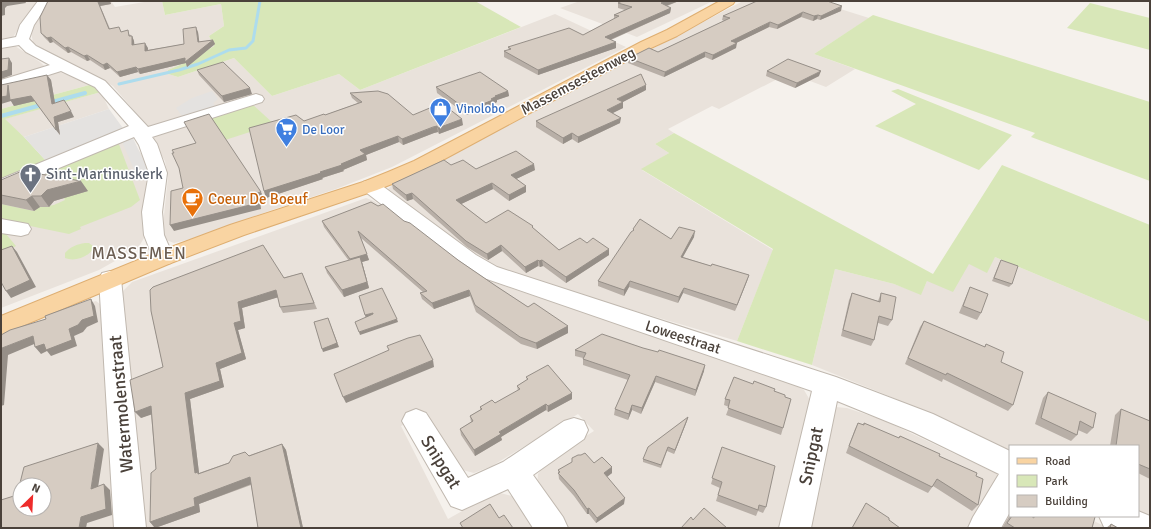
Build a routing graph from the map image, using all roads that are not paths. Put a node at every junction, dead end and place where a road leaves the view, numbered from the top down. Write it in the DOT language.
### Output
graph roads {
  1 [pos="44,1"];
  2 [pos="730,1"];
  3 [pos="22,40"];
  4 [pos="1,44"];
  5 [pos="62,66"];
  6 [pos="1,85"];
  7 [pos="256,99"];
  8 [pos="141,132"];
  9 [pos="1,186"];
  10 [pos="370,186"];
  11 [pos="1,226"];
  12 [pos="21,229"];
  13 [pos="162,258"];
  14 [pos="110,279"];
  15 [pos="1,326"];
  16 [pos="826,385"];
  17 [pos="416,421"];
  18 [pos="574,430"];
  19 [pos="1009,465"];
  20 [pos="513,472"];
  21 [pos="1009,485"];
  22 [pos="1117,517"];
  23 [pos="130,528"];
  24 [pos="552,528"];
  25 [pos="795,528"];
  26 [pos="984,528"];
  27 [pos="1140,528"];
  1 -- 3 [label="street"];
  2 -- 10 [label="main road, Massemsesteenweg"];
  3 -- 4 [label="street"];
  3 -- 5 [label="street"];
  5 -- 6 [label="street"];
  5 -- 8 [label="street"];
  7 -- 8 [label="street"];
  8 -- 9 [label="street"];
  8 -- 13 [label="street"];
  10 -- 13 [label="main road, Massemsesteenweg"];
  10 -- 16 [label="street, Loweestraat"];
  11 -- 12 [label="street"];
  13 -- 14 [label="main road, Massemsesteenweg"];
  14 -- 15 [label="main road, Massemsesteenweg"];
  14 -- 23 [label="street, Watermolenstraat"];
  16 -- 19 [label="street, Loweestraat"];
  16 -- 25 [label="street, Snipgat"];
  17 -- 20 [label="street, Snipgat"];
  18 -- 20 [label="street, Snipgat"];
  20 -- 24 [label="street"];
  21 -- 26 [label="street"];
  22 -- 27 [label="street"];
}
